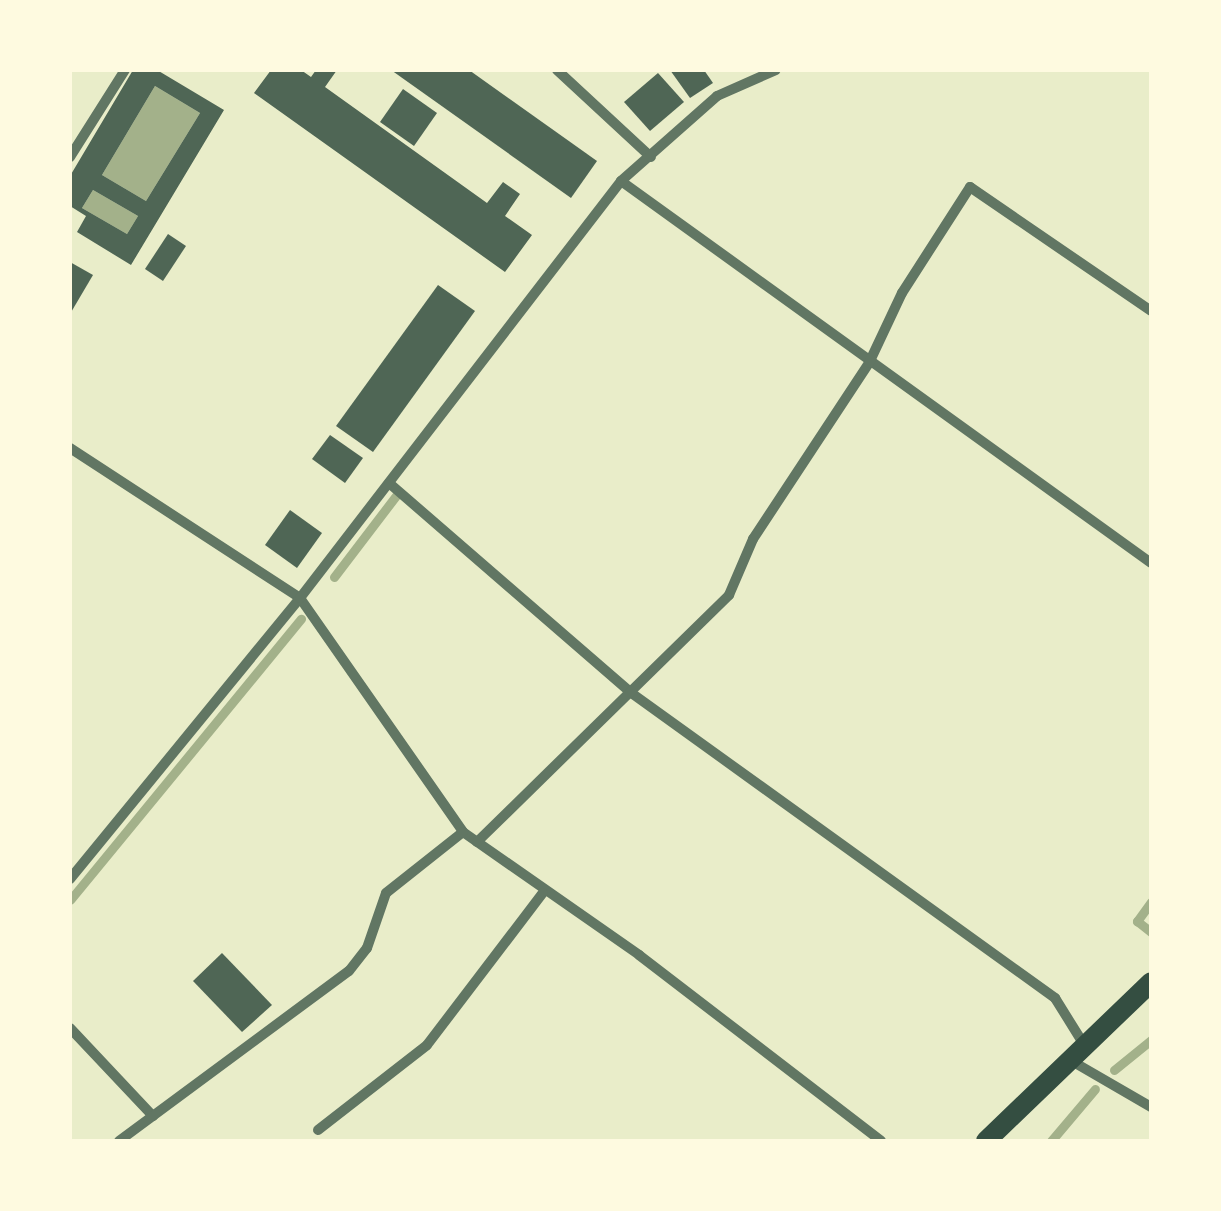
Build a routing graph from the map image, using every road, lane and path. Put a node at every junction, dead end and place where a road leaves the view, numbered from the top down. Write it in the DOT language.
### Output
graph roads {
  1 [pos="126,70"];
  2 [pos="557,70"];
  3 [pos="776,70"];
  4 [pos="651,156"];
  5 [pos="70,157"];
  6 [pos="621,181"];
  7 [pos="1151,311"];
  8 [pos="868,363"];
  9 [pos="70,448"];
  10 [pos="389,483"];
  11 [pos="1151,562"];
  12 [pos="300,598"];
  13 [pos="630,692"];
  14 [pos="463,832"];
  15 [pos="477,842"];
  16 [pos="70,879"];
  17 [pos="543,892"];
  18 [pos="1151,982"];
  19 [pos="70,1028"];
  20 [pos="1075,1050"];
  21 [pos="1151,1107"];
  22 [pos="153,1116"];
  23 [pos="318,1130"];
  24 [pos="119,1141"];
  25 [pos="880,1141"];
  26 [pos="986,1141"];
  1 -- 5 [label="street"];
  2 -- 4 [label="street"];
  3 -- 4 [label="street"];
  4 -- 6 [label="street"];
  6 -- 8 [label="street"];
  6 -- 10 [label="street"];
  7 -- 8 [label="street"];
  8 -- 11 [label="street"];
  8 -- 13 [label="street"];
  9 -- 12 [label="street"];
  10 -- 12 [label="street"];
  10 -- 13 [label="street"];
  12 -- 14 [label="street"];
  12 -- 16 [label="street"];
  13 -- 15 [label="street"];
  13 -- 20 [label="street"];
  14 -- 15 [label="street"];
  14 -- 22 [label="street"];
  15 -- 17 [label="street"];
  17 -- 23 [label="street"];
  17 -- 25 [label="street"];
  18 -- 20 [label="main road"];
  19 -- 22 [label="street"];
  20 -- 21 [label="street"];
  20 -- 26 [label="main road"];
  22 -- 24 [label="street"];
}
